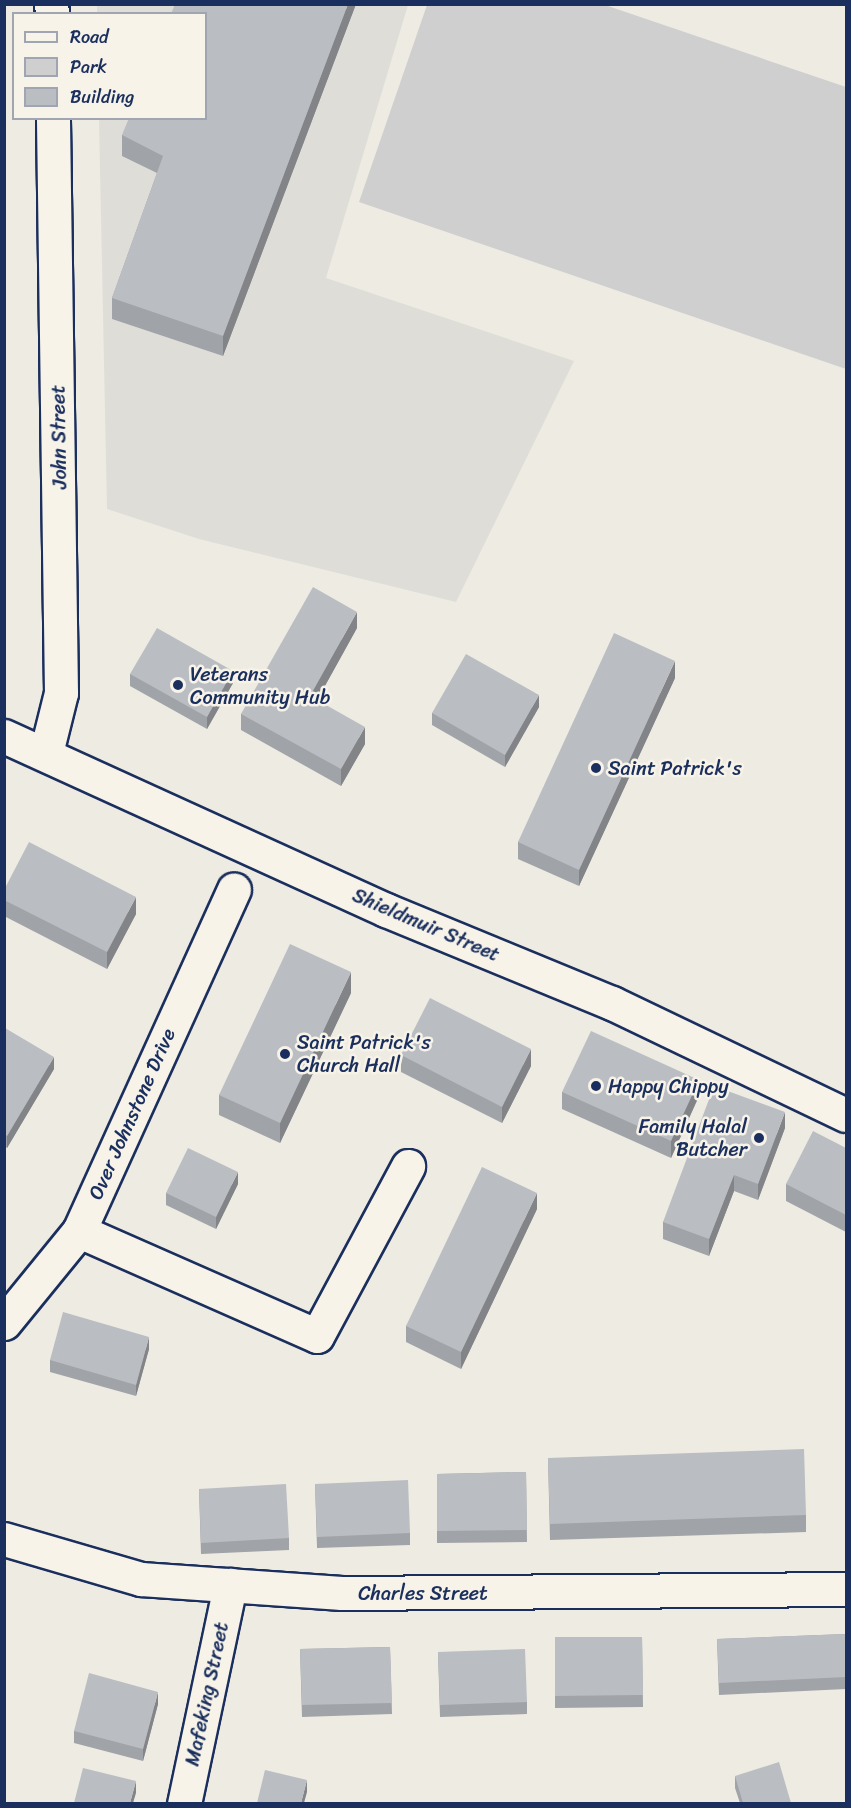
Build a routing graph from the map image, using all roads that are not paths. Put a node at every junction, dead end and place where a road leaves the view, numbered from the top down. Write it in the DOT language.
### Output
graph roads {
  1 [pos="53,120"];
  2 [pos="4,736"];
  3 [pos="46,753"];
  4 [pos="234,890"];
  5 [pos="846,1115"];
  6 [pos="408,1166"];
  7 [pos="79,1231"];
  8 [pos="4,1323"];
  9 [pos="4,1539"];
  10 [pos="230,1585"];
  11 [pos="846,1589"];
  12 [pos="184,1803"];
  1 -- 3 [label="street, John Street"];
  2 -- 3 [label="street, Shieldmuir Street"];
  3 -- 5 [label="street, Shieldmuir Street"];
  4 -- 7 [label="street, Over Johnstone Drive"];
  6 -- 7 [label="street"];
  7 -- 8 [label="street, Over Johnstone Drive"];
  9 -- 10 [label="street, Charles Street"];
  10 -- 11 [label="street, Charles Street"];
  10 -- 12 [label="street, Mafeking Street"];
}
